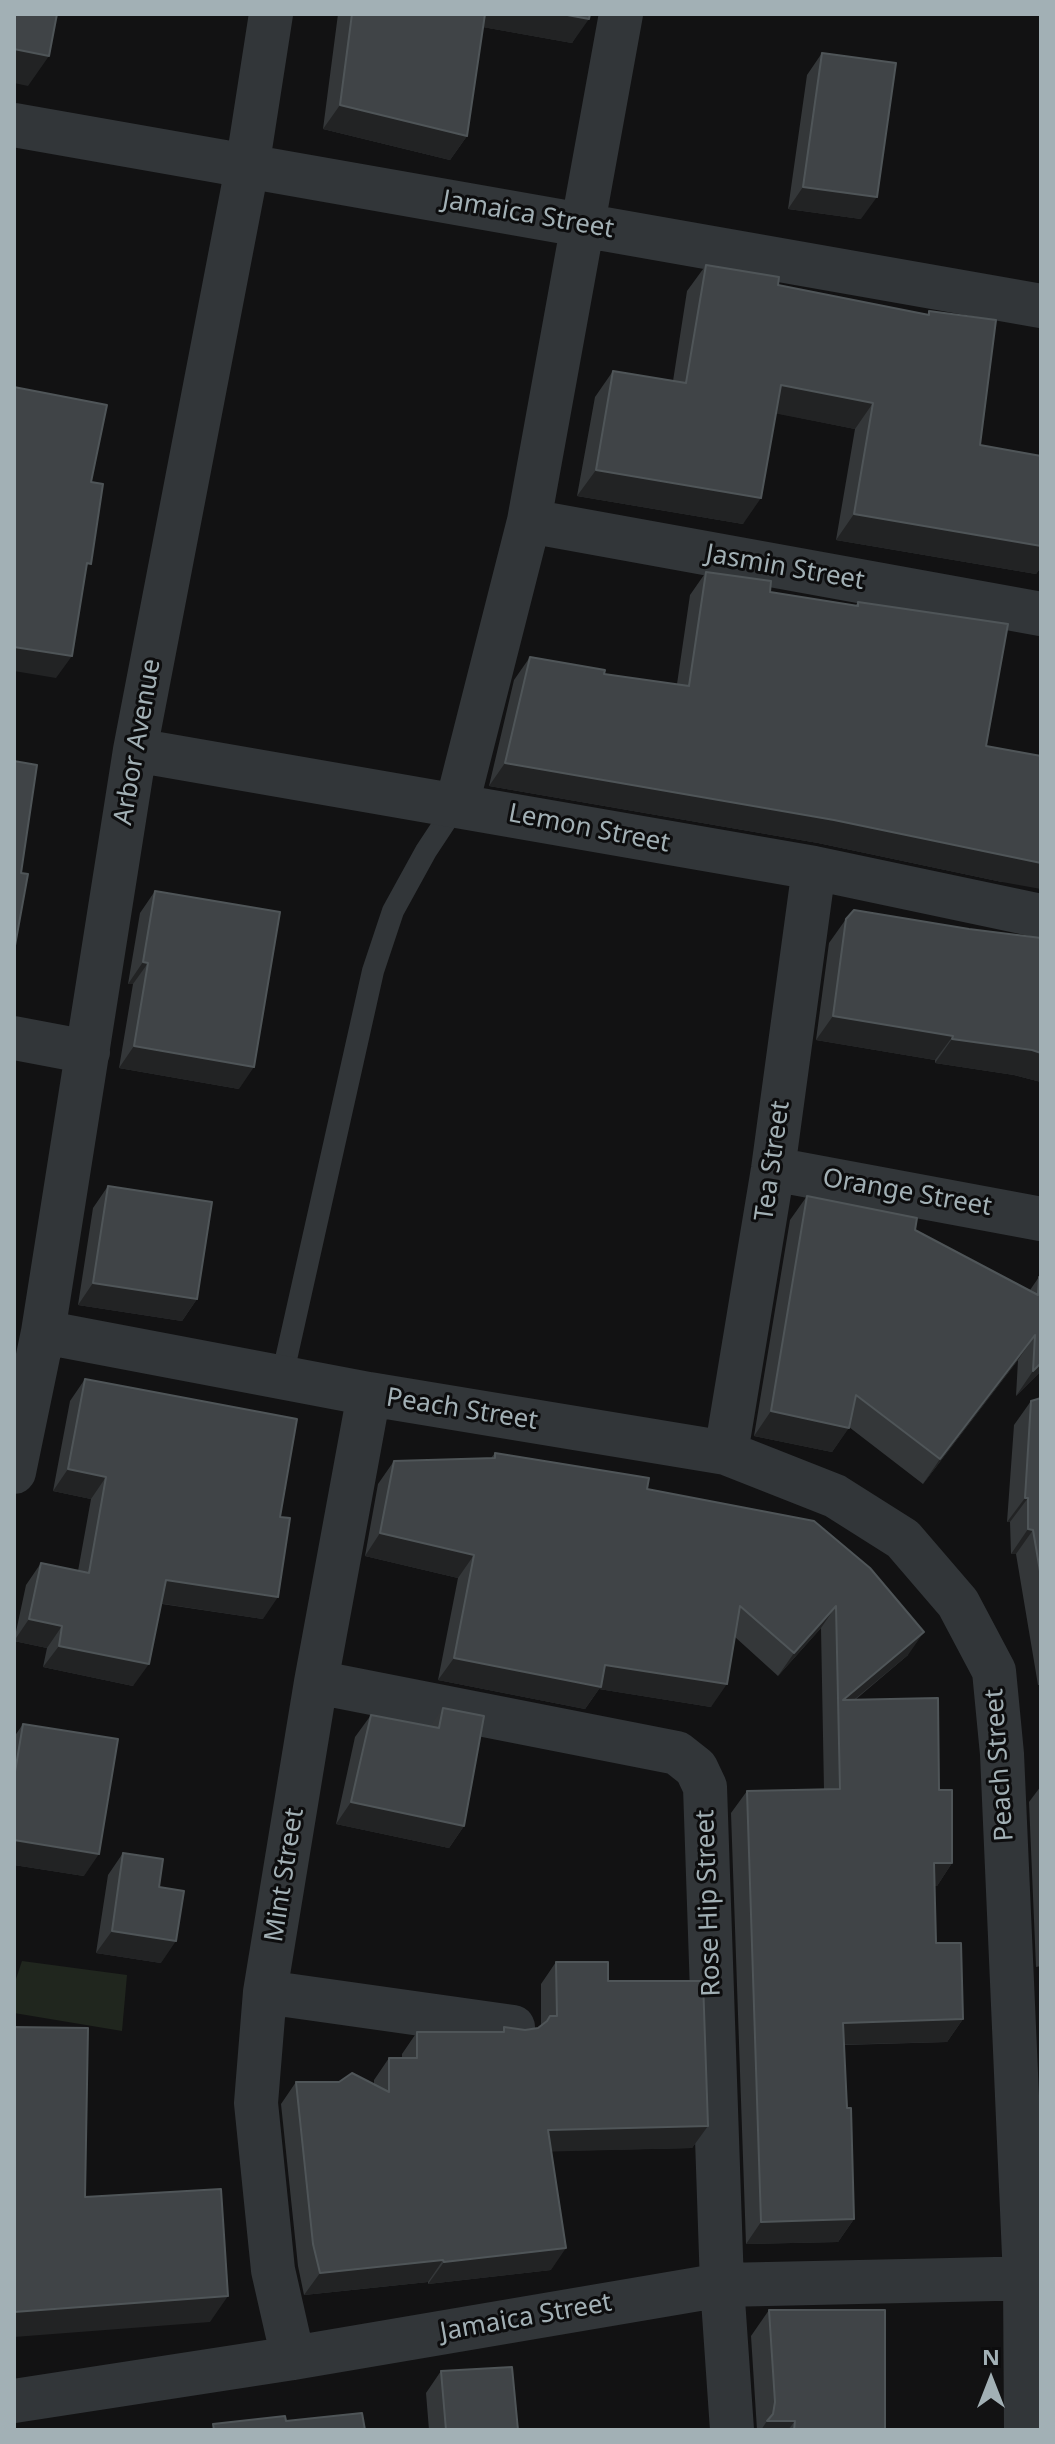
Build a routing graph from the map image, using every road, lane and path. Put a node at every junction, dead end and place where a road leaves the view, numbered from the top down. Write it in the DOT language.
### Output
graph roads {
  1 [pos="271,14"];
  2 [pos="621,14"];
  3 [pos="14,125"];
  4 [pos="247,168"];
  5 [pos="583,224"];
  6 [pos="1041,306"];
  7 [pos="529,521"];
  8 [pos="1041,614"];
  9 [pos="135,750"];
  10 [pos="457,804"];
  11 [pos="814,868"];
  12 [pos="1041,916"];
  13 [pos="14,1038"];
  14 [pos="88,1052"];
  15 [pos="773,1169"];
  16 [pos="1041,1219"];
  17 [pos="43,1332"];
  18 [pos="282,1377"];
  19 [pos="369,1394"];
  20 [pos="726,1453"];
  21 [pos="14,1472"];
  22 [pos="316,1682"];
  23 [pos="265,1992"];
  24 [pos="513,2027"];
  25 [pos="1033,2278"];
  26 [pos="722,2285"];
  27 [pos="293,2358"];
  28 [pos="14,2401"];
  29 [pos="732,2430"];
  30 [pos="1026,2430"];
  1 -- 4 [label="street, Arbor Avenue"];
  2 -- 5 [label="street"];
  3 -- 4 [label="street, Jamaica Street"];
  4 -- 5 [label="street, Jamaica Street"];
  4 -- 9 [label="street, Arbor Avenue"];
  5 -- 6 [label="street, Jamaica Street"];
  5 -- 7 [label="street"];
  7 -- 8 [label="street, Jasmin Street"];
  7 -- 10 [label="street"];
  9 -- 10 [label="street, Lemon Street"];
  9 -- 14 [label="street, Arbor Avenue"];
  10 -- 11 [label="street, Lemon Street"];
  10 -- 18 [label="lane"];
  11 -- 12 [label="street, Lemon Street"];
  11 -- 15 [label="street, Tea Street"];
  13 -- 14 [label="street"];
  14 -- 17 [label="street, Arbor Avenue"];
  15 -- 16 [label="street, Orange Street"];
  15 -- 20 [label="street, Tea Street"];
  17 -- 18 [label="street, Peach Street"];
  17 -- 21 [label="street, Arbor Avenue"];
  18 -- 19 [label="street, Peach Street"];
  19 -- 20 [label="street, Peach Street"];
  19 -- 22 [label="street, Mint Street"];
  20 -- 25 [label="street, Peach Street"];
  22 -- 23 [label="street, Mint Street"];
  22 -- 26 [label="street, Rose Hip Street"];
  23 -- 24 [label="street"];
  23 -- 27 [label="street, Mint Street"];
  25 -- 26 [label="street, Jamaica Street"];
  25 -- 30 [label="street, Peach Street"];
  26 -- 27 [label="street, Jamaica Street"];
  26 -- 29 [label="street, Rose Hip Street"];
  27 -- 28 [label="street, Jamaica Street"];
}
